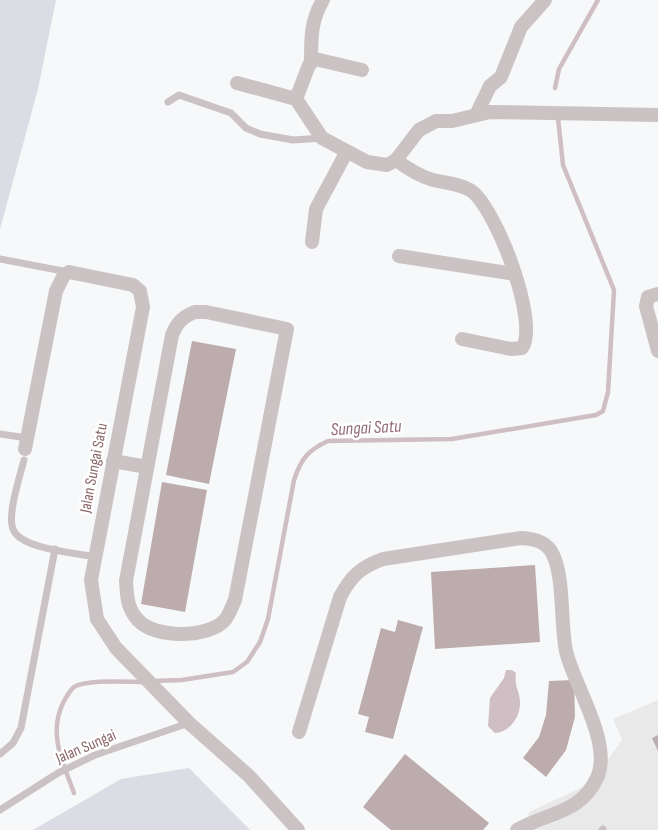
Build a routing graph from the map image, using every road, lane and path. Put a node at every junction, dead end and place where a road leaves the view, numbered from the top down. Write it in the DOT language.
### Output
graph roads {
  1 [pos="323,0"];
  2 [pos="545,0"];
  3 [pos="311,61"];
  4 [pos="362,70"];
  5 [pos="238,83"];
  6 [pos="296,100"];
  7 [pos="168,102"];
  8 [pos="476,115"];
  9 [pos="658,115"];
  10 [pos="322,138"];
  11 [pos="346,152"];
  12 [pos="396,160"];
  13 [pos="312,242"];
  14 [pos="399,256"];
  15 [pos="0,259"];
  16 [pos="69,272"];
  17 [pos="515,274"];
  18 [pos="658,294"];
  19 [pos="462,339"];
  20 [pos="658,351"];
  21 [pos="0,434"];
  22 [pos="25,449"];
  23 [pos="113,461"];
  24 [pos="147,467"];
  25 [pos="55,549"];
  26 [pos="95,557"];
  27 [pos="189,723"];
  28 [pos="299,732"];
  29 [pos="0,754"];
  30 [pos="0,810"];
  31 [pos="298,830"];
  32 [pos="517,830"];
  1 -- 3 [label="street"];
  2 -- 8 [label="street"];
  3 -- 4 [label="street"];
  3 -- 6 [label="street"];
  5 -- 6 [label="street"];
  6 -- 10 [label="street"];
  7 -- 10 [label="lane"];
  8 -- 9 [label="street"];
  8 -- 12 [label="street"];
  10 -- 11 [label="street"];
  11 -- 12 [label="street"];
  11 -- 13 [label="street"];
  12 -- 17 [label="street"];
  14 -- 17 [label="street"];
  15 -- 16 [label="lane"];
  16 -- 22 [label="street"];
  16 -- 23 [label="street, Jalan Sungai Satu"];
  17 -- 19 [label="street"];
  18 -- 20 [label="street"];
  21 -- 22 [label="lane"];
  22 -- 25 [label="lane"];
  23 -- 24 [label="street"];
  23 -- 26 [label="street, Jalan Sungai Satu"];
  24 -- 24 [label="street"];
  25 -- 26 [label="lane"];
  25 -- 29 [label="lane"];
  26 -- 27 [label="street, Jalan Sungai Satu"];
  27 -- 30 [label="lane, Jalan Sungai"];
  27 -- 31 [label="street, Jalan Sungai Satu"];
  28 -- 32 [label="street"];
}
